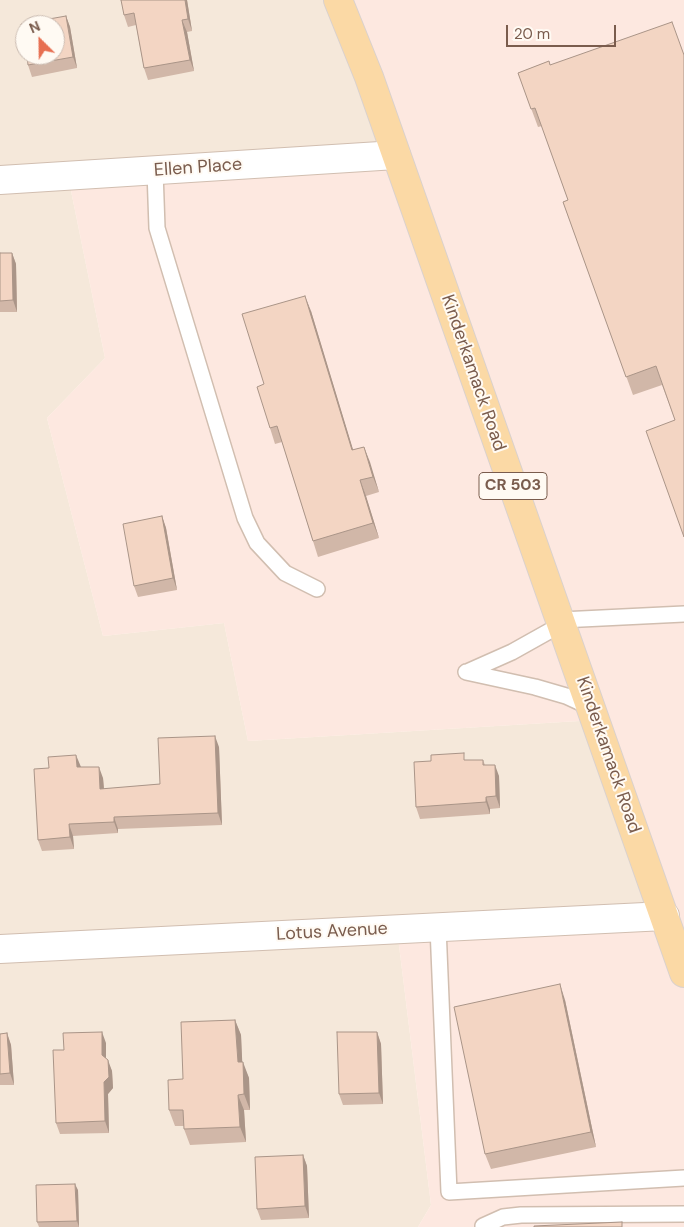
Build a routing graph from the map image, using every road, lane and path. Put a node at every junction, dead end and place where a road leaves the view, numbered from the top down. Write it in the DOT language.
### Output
graph roads {
  1 [pos="338,0"];
  2 [pos="396,155"];
  3 [pos="155,170"];
  4 [pos="0,180"];
  5 [pos="316,589"];
  6 [pos="684,614"];
  7 [pos="561,622"];
  8 [pos="592,708"];
  9 [pos="665,916"];
  10 [pos="438,927"];
  11 [pos="0,948"];
  12 [pos="684,973"];
  13 [pos="684,1178"];
  14 [pos="684,1214"];
  15 [pos="483,1226"];
  1 -- 2 [label="main road, Kinderkamack Road / CR 503"];
  2 -- 3 [label="street, Ellen Place"];
  2 -- 7 [label="main road, Kinderkamack Road / CR 503"];
  3 -- 4 [label="street, Ellen Place"];
  3 -- 5 [label="lane"];
  6 -- 7 [label="lane"];
  7 -- 8 [label="main road, Kinderkamack Road / CR 503"];
  7 -- 8 [label="lane"];
  8 -- 9 [label="main road, Kinderkamack Road / CR 503"];
  9 -- 10 [label="street, Lotus Avenue"];
  9 -- 12 [label="main road, Kinderkamack Road / CR 503"];
  10 -- 11 [label="street, Lotus Avenue"];
  10 -- 13 [label="lane"];
  14 -- 15 [label="lane"];
}
